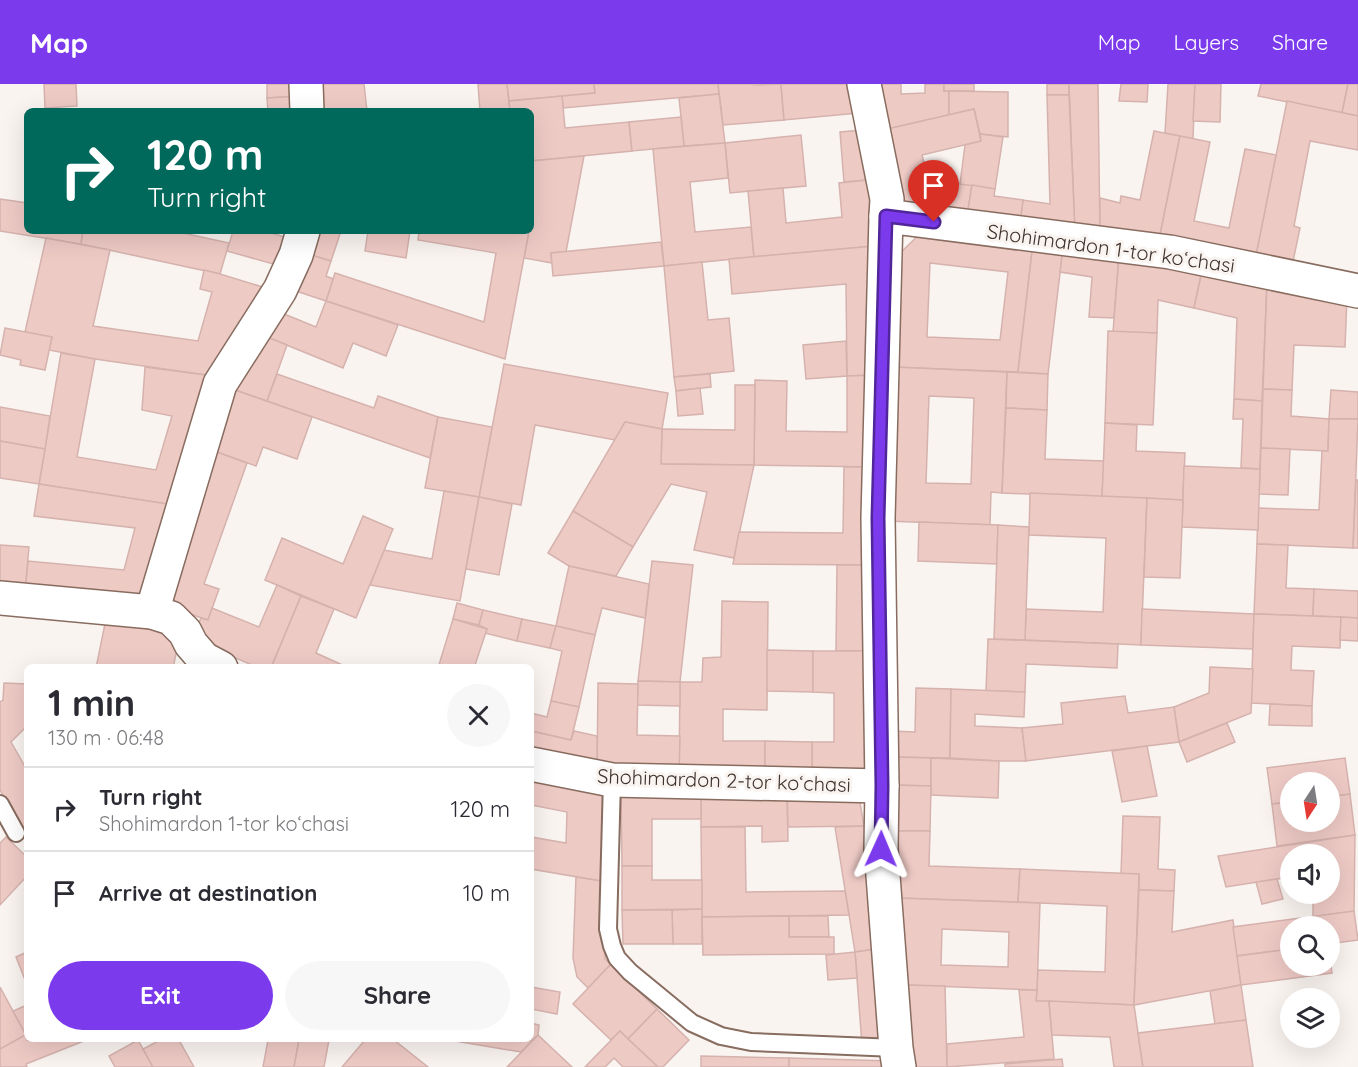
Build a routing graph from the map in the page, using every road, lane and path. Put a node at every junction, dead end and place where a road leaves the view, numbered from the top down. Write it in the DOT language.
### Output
graph roads {
  1 [pos="306,84"];
  2 [pos="864,84"];
  3 [pos="307,108"];
  4 [pos="886,216"];
  5 [pos="302,234"];
  6 [pos="1358,291"];
  7 [pos="0,598"];
  8 [pos="152,612"];
  9 [pos="213,664"];
  10 [pos="534,765"];
  11 [pos="612,780"];
  12 [pos="882,786"];
  13 [pos="0,804"];
  14 [pos="16,833"];
  15 [pos="898,1058"];
  1 -- 3 [label="street"];
  2 -- 4 [label="street"];
  4 -- 6 [label="street, Shohimardon 1-tor koʻchasi"];
  4 -- 12 [label="street"];
  5 -- 8 [label="street"];
  7 -- 8 [label="street"];
  8 -- 9 [label="street"];
  10 -- 11 [label="street, Shohimardon 2-tor koʻchasi"];
  11 -- 12 [label="street, Shohimardon 2-tor koʻchasi"];
  11 -- 15 [label="lane"];
  12 -- 15 [label="street"];
  13 -- 14 [label="lane"];
}
